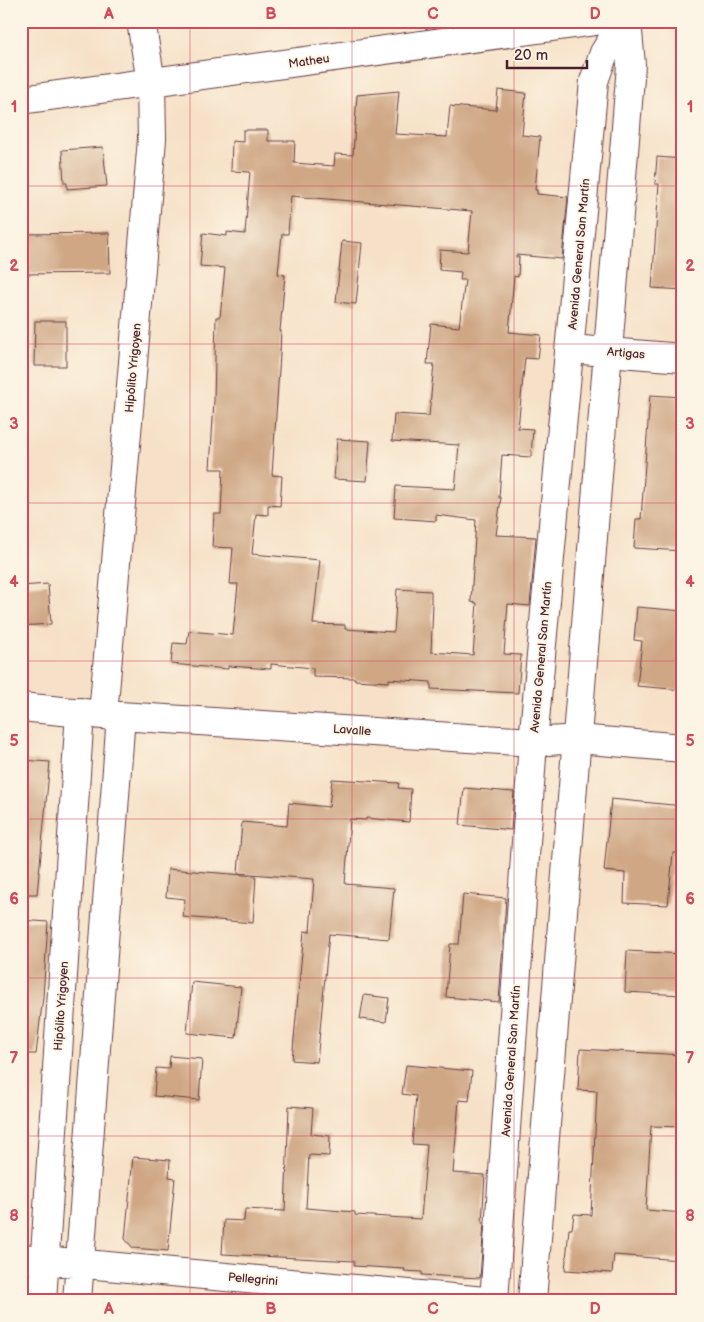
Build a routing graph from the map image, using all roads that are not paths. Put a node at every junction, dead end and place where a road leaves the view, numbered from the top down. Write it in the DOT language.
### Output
graph roads {
  1 [pos="141,21"];
  2 [pos="596,21"];
  3 [pos="625,21"];
  4 [pos="151,82"];
  5 [pos="21,100"];
  6 [pos="570,349"];
  7 [pos="607,351"];
  8 [pos="683,358"];
  9 [pos="21,707"];
  10 [pos="101,714"];
  11 [pos="578,739"];
  12 [pos="533,742"];
  13 [pos="683,748"];
  14 [pos="33,1259"];
  15 [pos="80,1262"];
  16 [pos="42,1301"];
  17 [pos="77,1301"];
  18 [pos="485,1301"];
  19 [pos="494,1301"];
  20 [pos="532,1301"];
  1 -- 4 [label="street, Hipólito Yrigoyen"];
  2 -- 4 [label="street, Matheu"];
  3 -- 6 [label="street, Avenida General San Martín"];
  3 -- 7 [label="street, Avenida General San Martín"];
  4 -- 5 [label="street, Matheu"];
  4 -- 10 [label="street, Hipólito Yrigoyen"];
  6 -- 7 [label="street, Artigas"];
  6 -- 12 [label="street, Avenida General San Martín"];
  7 -- 8 [label="street, Artigas"];
  7 -- 11 [label="street, Avenida General San Martín"];
  9 -- 10 [label="street, Lavalle"];
  10 -- 12 [label="street, Lavalle"];
  10 -- 14 [label="street, Hipólito Yrigoyen"];
  10 -- 15 [label="street, Hipólito Yrigoyen"];
  11 -- 12 [label="street, Lavalle"];
  11 -- 13 [label="street, Lavalle"];
  11 -- 20 [label="street, Avenida General San Martín"];
  12 -- 19 [label="street, Avenida General San Martín"];
  14 -- 15 [label="street, Pellegrini"];
  14 -- 16 [label="street, Hipólito Yrigoyen"];
  15 -- 17 [label="street, Hipólito Yrigoyen"];
  15 -- 18 [label="street, Pellegrini"];
}
